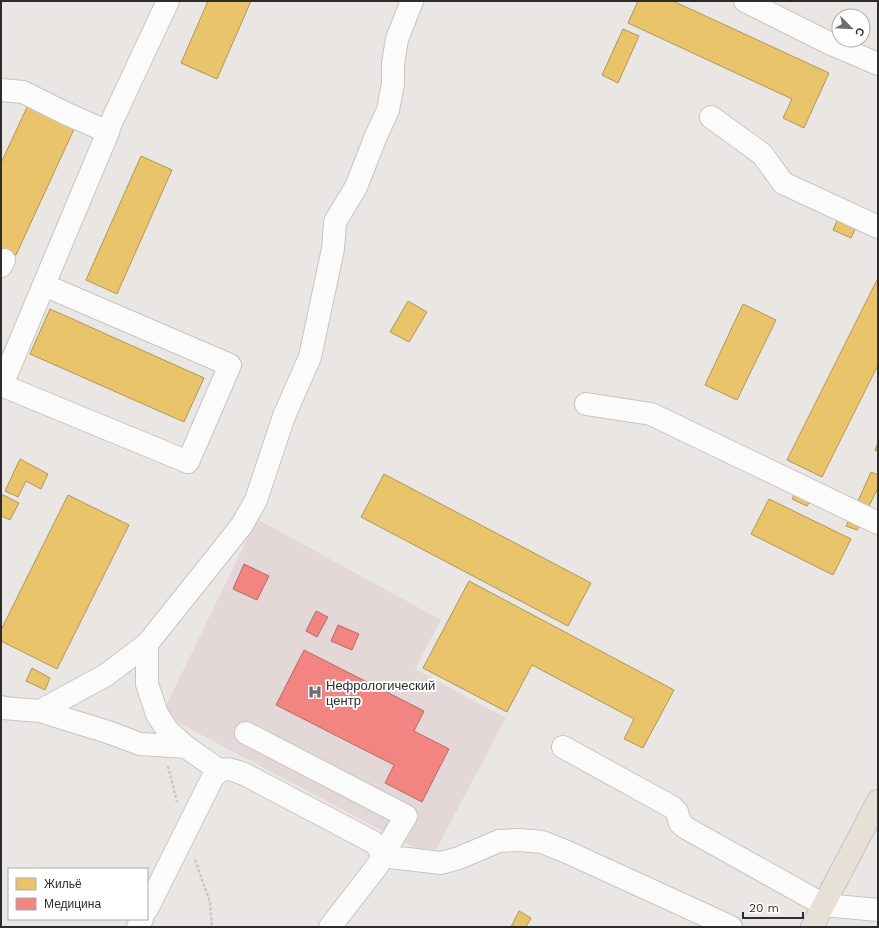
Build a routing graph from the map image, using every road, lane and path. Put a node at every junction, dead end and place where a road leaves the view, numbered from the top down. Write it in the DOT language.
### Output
graph roads {
  1 [pos="168,1"];
  2 [pos="412,1"];
  3 [pos="745,1"];
  4 [pos="878,64"];
  5 [pos="3,96"];
  6 [pos="711,116"];
  7 [pos="108,132"];
  8 [pos="878,227"];
  9 [pos="44,285"];
  10 [pos="2,380"];
  11 [pos="586,404"];
  12 [pos="878,523"];
  13 [pos="147,644"];
  14 [pos="1,706"];
  15 [pos="40,711"];
  16 [pos="246,734"];
  17 [pos="186,747"];
  18 [pos="563,748"];
  19 [pos="219,770"];
  20 [pos="878,801"];
  21 [pos="382,856"];
  22 [pos="824,905"];
  23 [pos="148,907"];
  24 [pos="878,910"];
  25 [pos="330,927"];
  26 [pos="731,927"];
  27 [pos="812,927"];
  1 -- 7 [label="street"];
  2 -- 13 [label="street"];
  3 -- 4 [label="street"];
  5 -- 7 [label="street"];
  6 -- 8 [label="street"];
  7 -- 9 [label="street"];
  9 -- 10 [label="street"];
  9 -- 10 [label="street"];
  11 -- 12 [label="street"];
  13 -- 15 [label="street"];
  13 -- 17 [label="street"];
  14 -- 15 [label="street"];
  15 -- 17 [label="street"];
  16 -- 21 [label="street"];
  17 -- 19 [label="street"];
  18 -- 22 [label="street"];
  19 -- 21 [label="street"];
  19 -- 23 [label="street"];
  20 -- 22 [label="main road"];
  21 -- 25 [label="street"];
  21 -- 26 [label="street"];
  22 -- 24 [label="street"];
  22 -- 27 [label="main road"];
}
